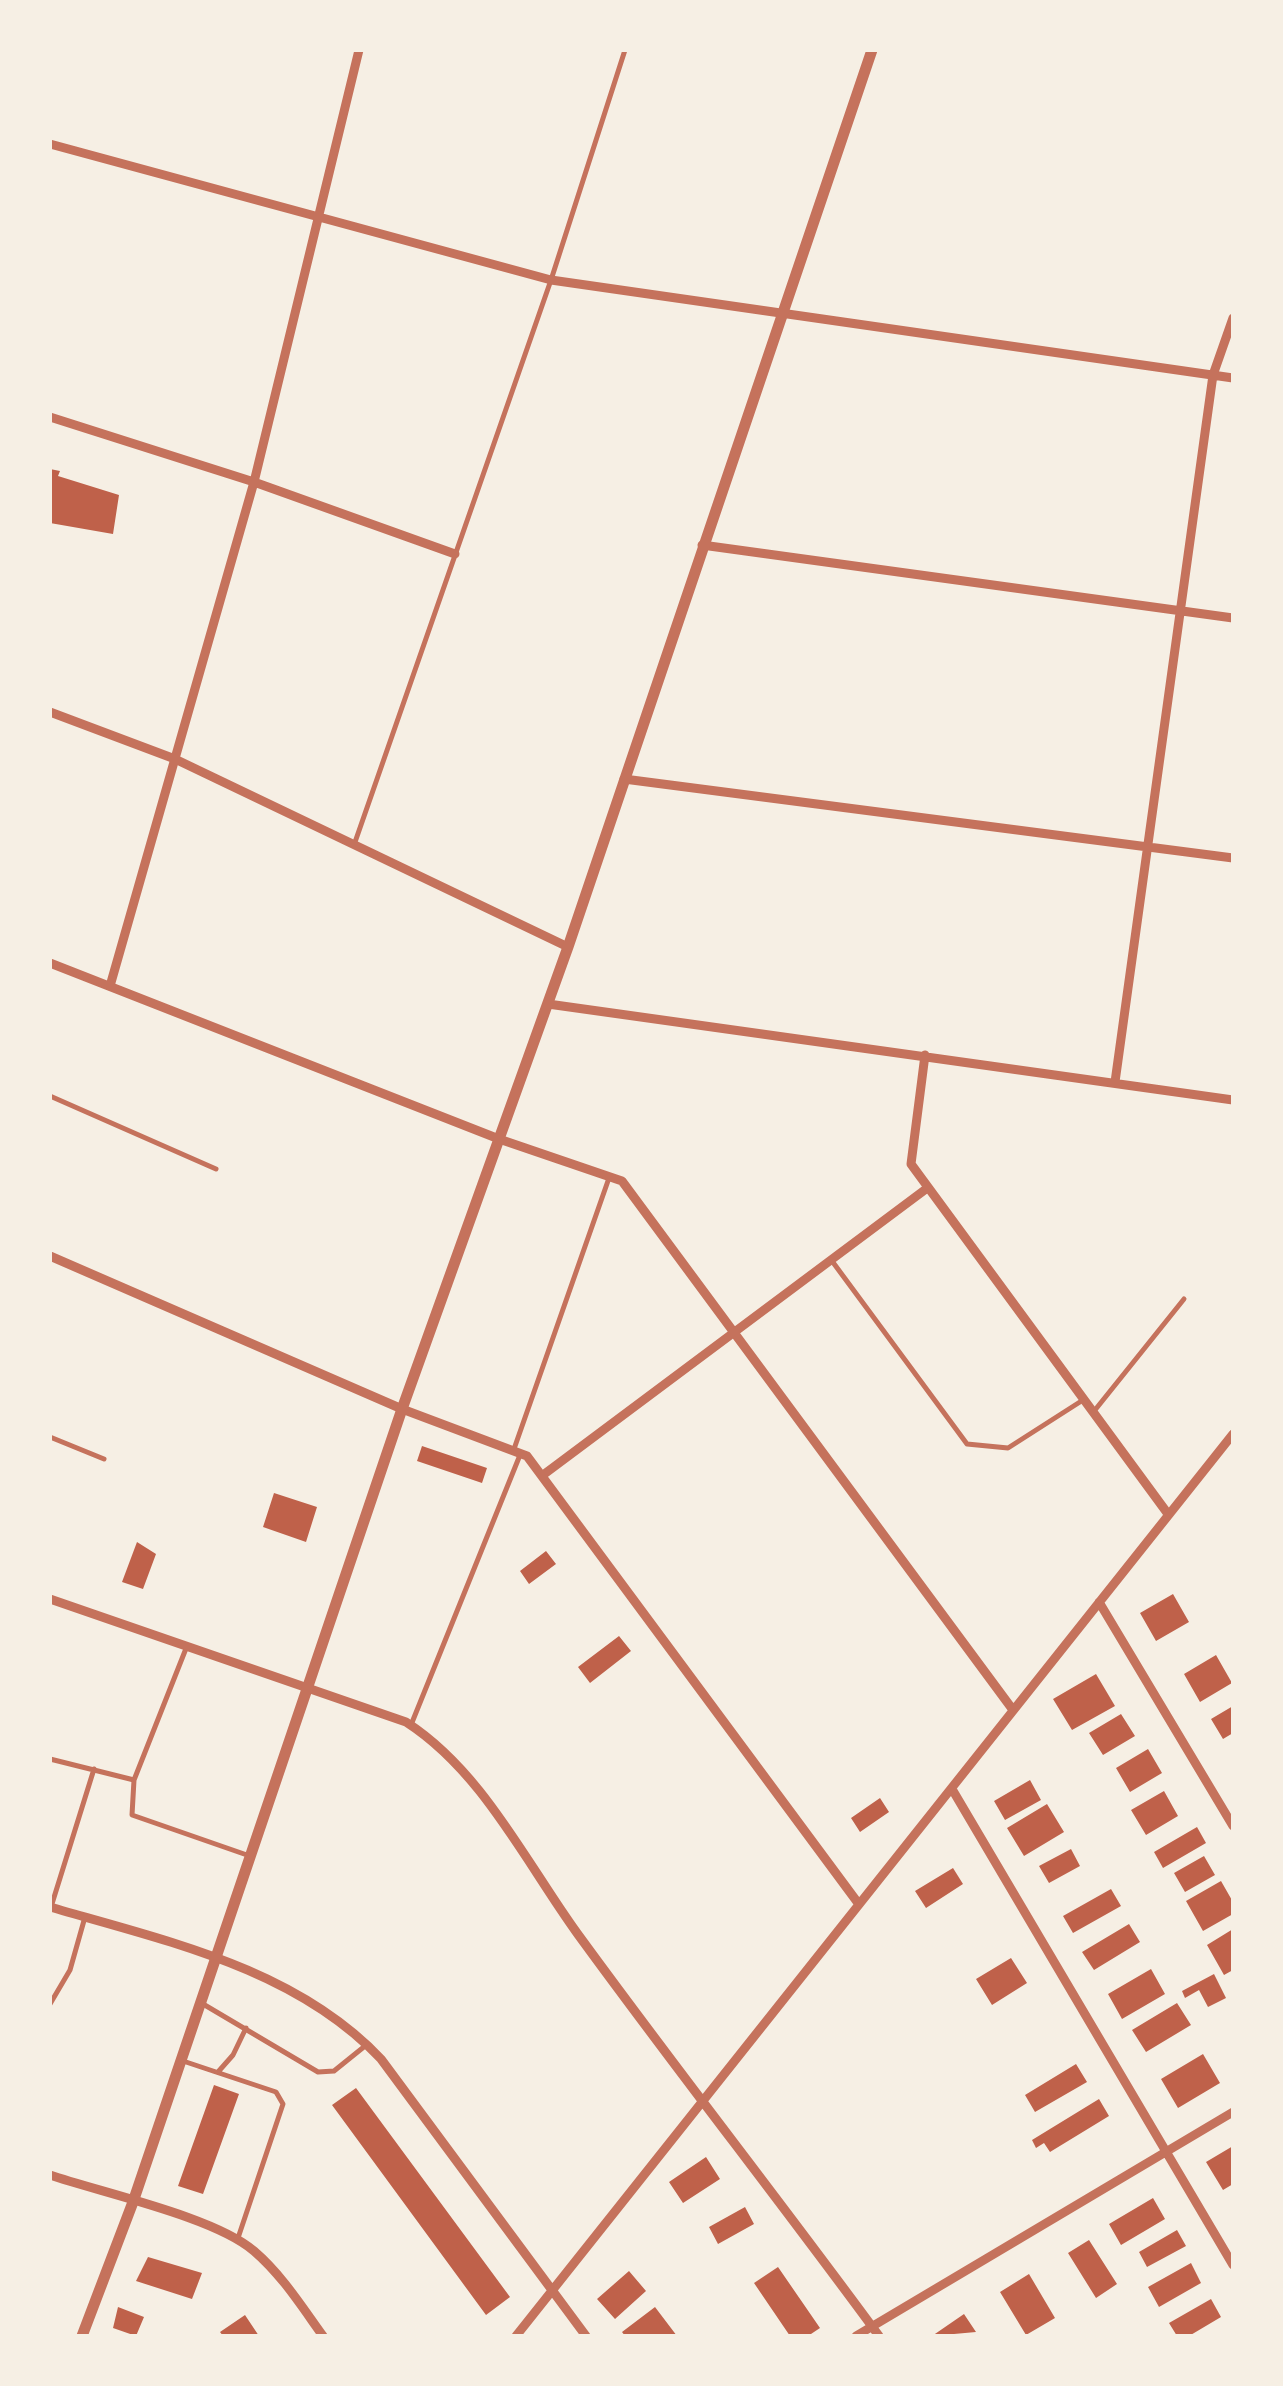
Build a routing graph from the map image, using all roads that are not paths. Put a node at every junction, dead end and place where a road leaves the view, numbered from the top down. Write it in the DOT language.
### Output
graph roads {
  1 [pos="359,50"];
  2 [pos="625,50"];
  3 [pos="872,50"];
  4 [pos="50,144"];
  5 [pos="318,216"];
  6 [pos="551,280"];
  7 [pos="783,312"];
  8 [pos="1233,318"];
  9 [pos="1213,374"];
  10 [pos="1233,378"];
  11 [pos="50,417"];
  12 [pos="254,482"];
  13 [pos="702,545"];
  14 [pos="455,554"];
  15 [pos="1179,610"];
  16 [pos="1233,618"];
  17 [pos="50,712"];
  18 [pos="175,759"];
  19 [pos="624,779"];
  20 [pos="354,845"];
  21 [pos="1146,846"];
  22 [pos="1233,858"];
  23 [pos="568,947"];
  24 [pos="50,964"];
  25 [pos="110,986"];
  26 [pos="548,1004"];
  27 [pos="926,1055"];
  28 [pos="1115,1082"];
  29 [pos="50,1096"];
  30 [pos="1233,1100"];
  31 [pos="500,1139"];
  32 [pos="216,1169"];
  33 [pos="610,1176"];
  34 [pos="926,1189"];
  35 [pos="50,1256"];
  36 [pos="830,1259"];
  37 [pos="1184,1299"];
  38 [pos="732,1330"];
  39 [pos="1083,1400"];
  40 [pos="402,1409"];
  41 [pos="1093,1413"];
  42 [pos="1233,1434"];
  43 [pos="50,1437"];
  44 [pos="517,1451"];
  45 [pos="104,1460"];
  46 [pos="543,1474"];
  47 [pos="1168,1514"];
  48 [pos="50,1599"];
  49 [pos="1099,1602"];
  50 [pos="186,1646"];
  51 [pos="308,1688"];
  52 [pos="1013,1710"];
  53 [pos="411,1725"];
  54 [pos="50,1759"];
  55 [pos="94,1770"];
  56 [pos="134,1780"];
  57 [pos="952,1788"];
  58 [pos="1233,1826"];
  59 [pos="250,1856"];
  60 [pos="858,1903"];
  61 [pos="51,1907"];
  62 [pos="84,1917"];
  63 [pos="214,1955"];
  64 [pos="199,2002"];
  65 [pos="50,2004"];
  66 [pos="246,2028"];
  67 [pos="367,2044"];
  68 [pos="180,2060"];
  69 [pos="218,2072"];
  70 [pos="703,2102"];
  71 [pos="1233,2112"];
  72 [pos="1169,2150"];
  73 [pos="50,2175"];
  74 [pos="133,2202"];
  75 [pos="237,2241"];
  76 [pos="1233,2264"];
  77 [pos="552,2290"];
  78 [pos="872,2326"];
  79 [pos="82,2336"];
  80 [pos="323,2336"];
  81 [pos="516,2336"];
  82 [pos="586,2336"];
  83 [pos="856,2336"];
  84 [pos="879,2336"];
  1 -- 5 [label="street"];
  2 -- 6 [label="lane"];
  3 -- 7 [label="street"];
  4 -- 5 [label="street"];
  5 -- 6 [label="street"];
  5 -- 12 [label="street"];
  6 -- 7 [label="street"];
  6 -- 14 [label="lane"];
  7 -- 9 [label="street"];
  7 -- 13 [label="street"];
  8 -- 9 [label="street"];
  9 -- 10 [label="street"];
  9 -- 15 [label="street"];
  11 -- 12 [label="street"];
  12 -- 14 [label="street"];
  12 -- 18 [label="street"];
  13 -- 15 [label="street"];
  13 -- 19 [label="street"];
  14 -- 20 [label="lane"];
  15 -- 16 [label="street"];
  15 -- 21 [label="street"];
  17 -- 18 [label="street"];
  18 -- 20 [label="street"];
  18 -- 25 [label="street"];
  19 -- 21 [label="street"];
  19 -- 23 [label="street"];
  20 -- 23 [label="street"];
  21 -- 22 [label="street"];
  21 -- 28 [label="street"];
  23 -- 26 [label="street"];
  24 -- 25 [label="street"];
  25 -- 31 [label="street"];
  26 -- 27 [label="street"];
  26 -- 31 [label="street"];
  27 -- 28 [label="street"];
  27 -- 34 [label="street"];
  28 -- 30 [label="street"];
  29 -- 32 [label="lane"];
  31 -- 33 [label="street"];
  31 -- 40 [label="street"];
  33 -- 38 [label="street"];
  33 -- 44 [label="lane"];
  34 -- 36 [label="street"];
  34 -- 39 [label="street"];
  35 -- 40 [label="street"];
  36 -- 38 [label="street"];
  36 -- 39 [label="lane"];
  37 -- 41 [label="lane"];
  38 -- 46 [label="street"];
  38 -- 52 [label="street"];
  39 -- 41 [label="street"];
  40 -- 44 [label="street"];
  40 -- 51 [label="street"];
  41 -- 47 [label="street"];
  42 -- 47 [label="street"];
  43 -- 45 [label="lane"];
  44 -- 46 [label="street"];
  44 -- 53 [label="lane"];
  46 -- 60 [label="street"];
  47 -- 49 [label="street"];
  48 -- 50 [label="street"];
  49 -- 52 [label="street"];
  49 -- 58 [label="street"];
  50 -- 51 [label="street"];
  50 -- 56 [label="lane"];
  51 -- 53 [label="street"];
  51 -- 59 [label="street"];
  52 -- 57 [label="street"];
  53 -- 70 [label="street"];
  54 -- 55 [label="lane"];
  55 -- 56 [label="lane"];
  55 -- 61 [label="lane"];
  56 -- 59 [label="lane"];
  57 -- 60 [label="street"];
  57 -- 72 [label="street"];
  59 -- 63 [label="street"];
  60 -- 70 [label="street"];
  61 -- 62 [label="street"];
  62 -- 63 [label="street"];
  62 -- 65 [label="lane"];
  63 -- 64 [label="street"];
  63 -- 67 [label="street"];
  64 -- 66 [label="lane"];
  64 -- 68 [label="street"];
  66 -- 67 [label="lane"];
  66 -- 69 [label="lane"];
  67 -- 77 [label="street"];
  68 -- 69 [label="lane"];
  68 -- 74 [label="street"];
  69 -- 75 [label="lane"];
  70 -- 77 [label="street"];
  70 -- 78 [label="street"];
  71 -- 72 [label="street"];
  72 -- 76 [label="street"];
  72 -- 78 [label="street"];
  73 -- 74 [label="street"];
  74 -- 75 [label="street"];
  74 -- 79 [label="street"];
  75 -- 80 [label="street"];
  77 -- 81 [label="street"];
  77 -- 82 [label="street"];
  78 -- 83 [label="street"];
  78 -- 84 [label="street"];
}
